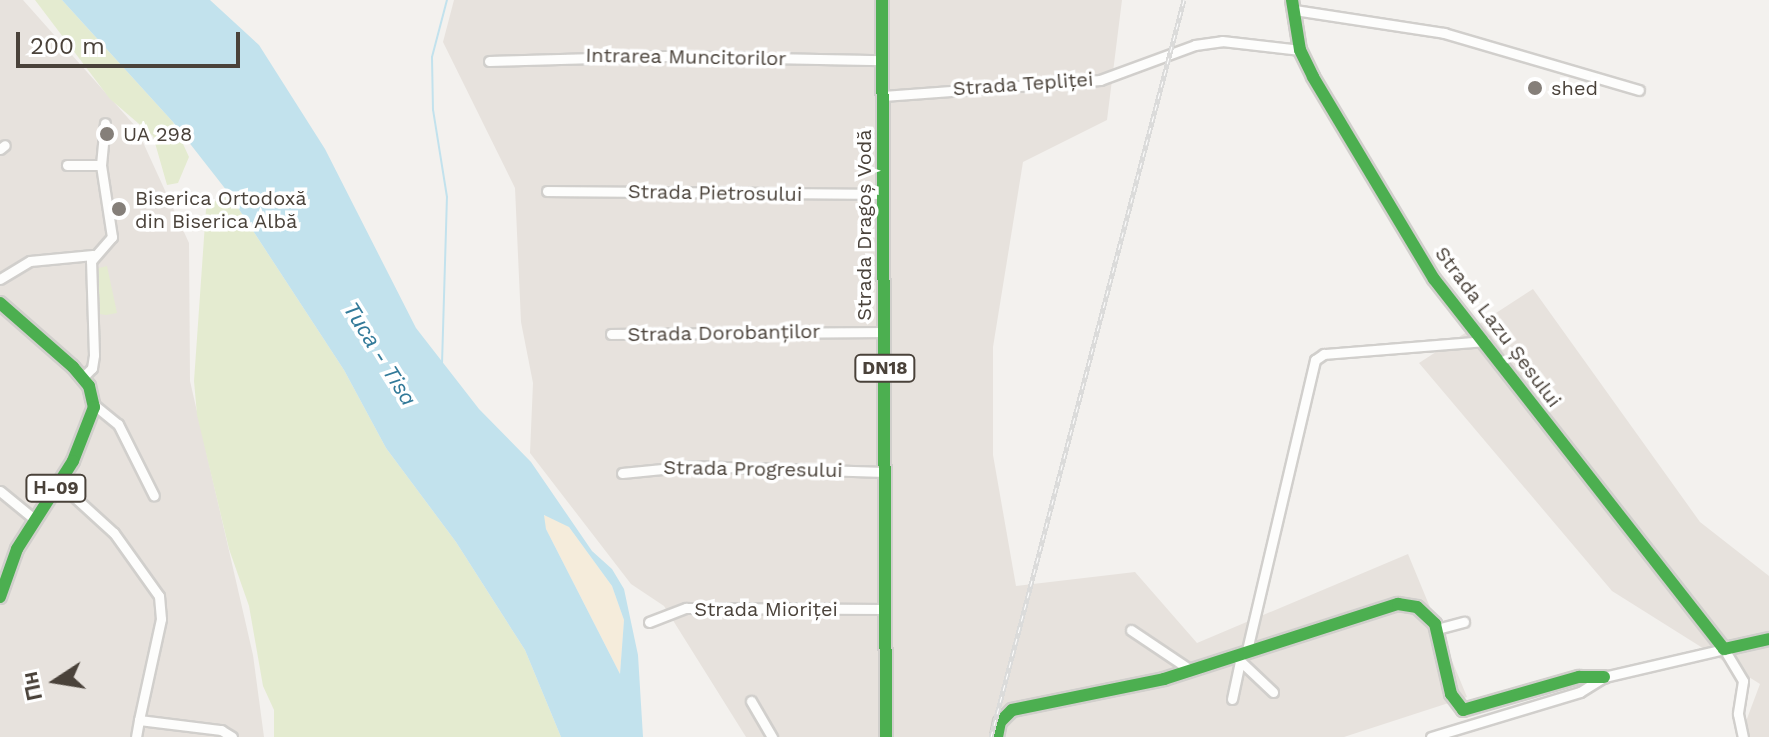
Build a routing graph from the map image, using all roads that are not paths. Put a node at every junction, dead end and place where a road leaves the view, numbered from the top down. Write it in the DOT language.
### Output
graph roads {
  1 [pos="882,0"];
  2 [pos="1293,5"];
  3 [pos="1300,50"];
  4 [pos="883,60"];
  5 [pos="489,61"];
  6 [pos="1639,90"];
  7 [pos="883,96"];
  8 [pos="105,123"];
  9 [pos="67,165"];
  10 [pos="101,165"];
  11 [pos="547,191"];
  12 [pos="883,194"];
  13 [pos="93,255"];
  14 [pos="0,279"];
  15 [pos="0,303"];
  16 [pos="884,332"];
  17 [pos="611,334"];
  18 [pos="1484,341"];
  19 [pos="82,378"];
  20 [pos="93,404"];
  21 [pos="885,472"];
  22 [pos="622,473"];
  23 [pos="59,483"];
  24 [pos="0,491"];
  25 [pos="154,496"];
  26 [pos="33,518"];
  27 [pos="0,597"];
  28 [pos="885,609"];
  29 [pos="649,622"];
  30 [pos="1464,622"];
  31 [pos="1437,629"];
  32 [pos="1131,630"];
  33 [pos="1769,639"];
  34 [pos="1724,649"];
  35 [pos="1241,656"];
  36 [pos="1189,669"];
  37 [pos="1604,677"];
  38 [pos="1273,692"];
  39 [pos="1232,699"];
  40 [pos="751,701"];
  41 [pos="139,720"];
  42 [pos="136,737"];
  43 [pos="232,737"];
  44 [pos="772,737"];
  45 [pos="886,737"];
  46 [pos="997,737"];
  47 [pos="1431,737"];
  48 [pos="1743,737"];
  1 -- 4 [label="street, Strada Dragoș Vodă / DN18"];
  2 -- 3 [label="street, Strada Lazu Șesului"];
  2 -- 6 [label="street"];
  3 -- 7 [label="street, Strada Tepliței"];
  3 -- 18 [label="street, Strada Lazu Șesului"];
  4 -- 5 [label="street, Intrarea Muncitorilor"];
  4 -- 7 [label="street, Strada Dragoș Vodă / DN18"];
  7 -- 12 [label="street, Strada Dragoș Vodă / DN18"];
  8 -- 10 [label="street"];
  9 -- 10 [label="street"];
  10 -- 13 [label="street"];
  11 -- 12 [label="street, Strada Pietrosului"];
  12 -- 16 [label="street, Strada Dragoș Vodă / DN18"];
  13 -- 14 [label="street"];
  13 -- 19 [label="street"];
  15 -- 19 [label="street"];
  16 -- 17 [label="street, Strada Dorobanților"];
  16 -- 21 [label="street, Strada Dragoș Vodă / DN18"];
  18 -- 34 [label="street, Strada Lazu Șesului"];
  18 -- 35 [label="street"];
  19 -- 20 [label="street"];
  20 -- 23 [label="street, Н-09"];
  20 -- 25 [label="street"];
  21 -- 22 [label="street, Strada Progresului"];
  21 -- 28 [label="street, Strada Dragoș Vodă / DN18"];
  23 -- 26 [label="street, Н-09"];
  23 -- 41 [label="street"];
  24 -- 26 [label="street"];
  26 -- 27 [label="street, Н-09"];
  28 -- 29 [label="street, Strada Mioriței"];
  28 -- 45 [label="street, Strada Dragoș Vodă / DN18"];
  30 -- 31 [label="street"];
  31 -- 35 [label="street"];
  31 -- 37 [label="street"];
  32 -- 36 [label="street"];
  33 -- 34 [label="street"];
  34 -- 37 [label="street"];
  34 -- 48 [label="street, Strada Lazu Șesului"];
  35 -- 36 [label="street"];
  35 -- 38 [label="street"];
  35 -- 39 [label="street"];
  36 -- 46 [label="street"];
  37 -- 47 [label="street"];
  40 -- 44 [label="street"];
  41 -- 42 [label="street"];
  41 -- 43 [label="street"];
}
